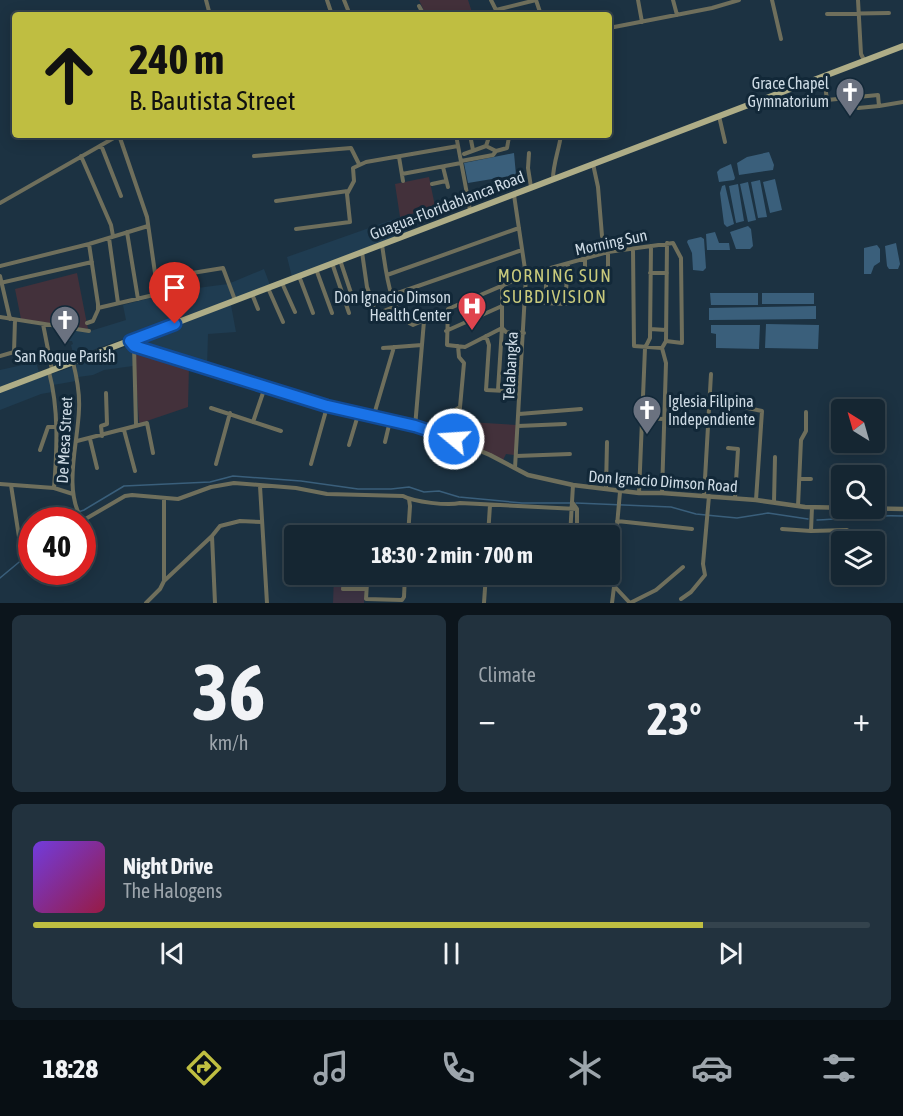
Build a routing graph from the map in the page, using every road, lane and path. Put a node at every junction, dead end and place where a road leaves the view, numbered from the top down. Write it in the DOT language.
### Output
graph roads {
  1 [pos="491,0"];
  2 [pos="536,0"];
  3 [pos="638,0"];
  4 [pos="674,0"];
  5 [pos="739,0"];
  6 [pos="772,0"];
  7 [pos="858,0"];
  8 [pos="419,6"];
  9 [pos="422,12"];
  10 [pos="889,13"];
  11 [pos="827,14"];
  12 [pos="859,14"];
  13 [pos="677,15"];
  14 [pos="642,22"];
  15 [pos="612,27"];
  16 [pos="781,39"];
  17 [pos="903,46"];
  18 [pos="864,61"];
  19 [pos="824,77"];
  20 [pos="903,102"];
  21 [pos="879,105"];
  22 [pos="858,108"];
  23 [pos="719,116"];
  24 [pos="114,138"];
  25 [pos="120,138"];
  26 [pos="457,138"];
  27 [pos="471,138"];
  28 [pos="489,138"];
  29 [pos="509,138"];
  30 [pos="561,138"];
  31 [pos="725,142"];
  32 [pos="101,145"];
  33 [pos="458,146"];
  34 [pos="486,146"];
  35 [pos="473,150"];
  36 [pos="496,151"];
  37 [pos="529,153"];
  38 [pos="462,154"];
  39 [pos="81,156"];
  40 [pos="254,156"];
  41 [pos="399,157"];
  42 [pos="461,162"];
  43 [pos="359,164"];
  44 [pos="593,164"];
  45 [pos="443,167"];
  46 [pos="402,174"];
  47 [pos="553,179"];
  48 [pos="403,181"];
  49 [pos="446,181"];
  50 [pos="432,184"];
  51 [pos="448,187"];
  52 [pos="531,187"];
  53 [pos="348,191"];
  54 [pos="514,194"];
  55 [pos="121,196"];
  56 [pos="276,201"];
  57 [pos="0,203"];
  58 [pos="470,210"];
  59 [pos="148,226"];
  60 [pos="519,228"];
  61 [pos="296,229"];
  62 [pos="127,232"];
  63 [pos="602,236"];
  64 [pos="111,237"];
  65 [pos="667,243"];
  66 [pos="89,244"];
  67 [pos="382,244"];
  68 [pos="651,246"];
  69 [pos="633,249"];
  70 [pos="522,250"];
  71 [pos="362,252"];
  72 [pos="608,252"];
  73 [pos="585,259"];
  74 [pos="339,260"];
  75 [pos="92,262"];
  76 [pos="332,263"];
  77 [pos="568,264"];
  78 [pos="0,266"];
  79 [pos="547,269"];
  80 [pos="316,270"];
  81 [pos="650,273"];
  82 [pos="667,273"];
  83 [pos="387,275"];
  84 [pos="0,276"];
  85 [pos="174,276"];
  86 [pos="299,276"];
  87 [pos="526,276"];
  88 [pos="608,276"];
  89 [pos="585,279"];
  90 [pos="1,282"];
  91 [pos="282,283"];
  92 [pos="502,286"];
  93 [pos="268,288"];
  94 [pos="252,294"];
  95 [pos="392,295"];
  96 [pos="138,299"];
  97 [pos="235,301"];
  98 [pos="354,302"];
  99 [pos="118,303"];
  100 [pos="396,306"];
  101 [pos="502,306"];
  102 [pos="98,308"];
  103 [pos="258,309"];
  104 [pos="295,312"];
  105 [pos="313,313"];
  106 [pos="332,313"];
  107 [pos="349,313"];
  108 [pos="0,317"];
  109 [pos="13,320"];
  110 [pos="424,321"];
  111 [pos="447,321"];
  112 [pos="283,322"];
  113 [pos="87,323"];
  114 [pos="43,324"];
  115 [pos="502,328"];
  116 [pos="650,329"];
  117 [pos="666,330"];
  118 [pos="89,331"];
  119 [pos="446,331"];
  120 [pos="524,333"];
  121 [pos="486,336"];
  122 [pos="666,342"];
  123 [pos="132,344"];
  124 [pos="422,345"];
  125 [pos="458,346"];
  126 [pos="394,347"];
  127 [pos="383,348"];
  128 [pos="645,348"];
  129 [pos="662,348"];
  130 [pos="0,356"];
  131 [pos="74,362"];
  132 [pos="51,370"];
  133 [pos="711,374"];
  134 [pos="265,387"];
  135 [pos="0,390"];
  136 [pos="498,390"];
  137 [pos="506,391"];
  138 [pos="106,393"];
  139 [pos="327,406"];
  140 [pos="738,406"];
  141 [pos="460,407"];
  142 [pos="211,408"];
  143 [pos="581,409"];
  144 [pos="806,412"];
  145 [pos="230,413"];
  146 [pos="358,414"];
  147 [pos="519,414"];
  148 [pos="373,418"];
  149 [pos="444,418"];
  150 [pos="642,418"];
  151 [pos="664,419"];
  152 [pos="390,421"];
  153 [pos="254,422"];
  154 [pos="565,424"];
  155 [pos="136,425"];
  156 [pos="415,426"];
  157 [pos="518,426"];
  158 [pos="56,427"];
  159 [pos="124,430"];
  160 [pos="281,431"];
  161 [pos="440,434"];
  162 [pos="102,436"];
  163 [pos="90,439"];
  164 [pos="77,441"];
  165 [pos="386,442"];
  166 [pos="607,442"];
  167 [pos="349,445"];
  168 [pos="728,448"];
  169 [pos="40,450"];
  170 [pos="153,453"];
  171 [pos="570,454"];
  172 [pos="516,456"];
  173 [pos="775,457"];
  174 [pos="216,464"];
  175 [pos="311,464"];
  176 [pos="97,468"];
  177 [pos="515,469"];
  178 [pos="135,471"];
  179 [pos="799,479"];
  180 [pos="811,480"];
  181 [pos="0,484"];
  182 [pos="11,485"];
  183 [pos="573,485"];
  184 [pos="260,486"];
  185 [pos="54,488"];
  186 [pos="606,490"];
  187 [pos="620,492"];
  188 [pos="662,493"];
  189 [pos="74,494"];
  190 [pos="639,494"];
  191 [pos="707,496"];
  192 [pos="164,498"];
  193 [pos="735,498"];
  194 [pos="409,499"];
  195 [pos="756,500"];
  196 [pos="572,502"];
  197 [pos="774,502"];
  198 [pos="490,505"];
  199 [pos="798,506"];
  200 [pos="77,507"];
  201 [pos="812,507"];
  202 [pos="570,508"];
  203 [pos="831,508"];
  204 [pos="577,509"];
  205 [pos="885,509"];
  206 [pos="903,509"];
  207 [pos="96,510"];
  208 [pos="617,521"];
  209 [pos="262,522"];
  210 [pos="409,525"];
  211 [pos="489,525"];
  212 [pos="571,525"];
  213 [pos="577,525"];
  214 [pos="616,525"];
  215 [pos="692,529"];
  216 [pos="782,529"];
  217 [pos="18,530"];
  218 [pos="847,530"];
  219 [pos="811,531"];
  220 [pos="212,536"];
  221 [pos="683,567"];
  222 [pos="164,581"];
  223 [pos="344,585"];
  224 [pos="366,585"];
  225 [pos="404,585"];
  226 [pos="485,585"];
  227 [pos="614,587"];
  228 [pos="366,589"];
  229 [pos="681,599"];
  230 [pos="146,603"];
  231 [pos="215,603"];
  232 [pos="267,603"];
  233 [pos="484,603"];
  234 [pos="612,603"];
  235 [pos="630,603"];
  1 -- 2 [label="street"];
  3 -- 14 [label="street"];
  4 -- 13 [label="street"];
  5 -- 13 [label="street"];
  6 -- 16 [label="street"];
  7 -- 12 [label="street"];
  8 -- 9 [label="street"];
  10 -- 12 [label="street"];
  11 -- 12 [label="street"];
  12 -- 18 [label="street"];
  13 -- 14 [label="street"];
  14 -- 15 [label="street"];
  17 -- 18 [label="main road, Guagua-Floridablanca Road"];
  18 -- 19 [label="main road, Guagua-Floridablanca Road"];
  19 -- 21 [label="street"];
  19 -- 23 [label="main road, Guagua-Floridablanca Road"];
  20 -- 21 [label="street"];
  21 -- 22 [label="street"];
  23 -- 31 [label="street"];
  23 -- 44 [label="main road, Guagua-Floridablanca Road"];
  24 -- 32 [label="street"];
  25 -- 59 [label="street"];
  26 -- 33 [label="street"];
  27 -- 35 [label="street"];
  28 -- 34 [label="street"];
  29 -- 36 [label="street"];
  30 -- 47 [label="street"];
  32 -- 39 [label="street"];
  32 -- 55 [label="street"];
  33 -- 38 [label="street"];
  33 -- 41 [label="street"];
  34 -- 35 [label="street"];
  34 -- 36 [label="street"];
  35 -- 38 [label="street"];
  36 -- 42 [label="street"];
  37 -- 52 [label="street"];
  38 -- 42 [label="street"];
  39 -- 57 [label="street"];
  39 -- 64 [label="street"];
  40 -- 43 [label="street"];
  41 -- 43 [label="street"];
  41 -- 46 [label="street"];
  42 -- 45 [label="street"];
  42 -- 58 [label="street"];
  43 -- 53 [label="street"];
  44 -- 47 [label="main road, Guagua-Floridablanca Road"];
  44 -- 63 [label="street"];
  45 -- 46 [label="street"];
  45 -- 49 [label="street"];
  46 -- 48 [label="street"];
  47 -- 52 [label="main road, Guagua-Floridablanca Road"];
  49 -- 50 [label="street"];
  49 -- 51 [label="street"];
  52 -- 54 [label="main road, Guagua-Floridablanca Road"];
  53 -- 56 [label="street"];
  53 -- 61 [label="street"];
  54 -- 58 [label="main road, Guagua-Floridablanca Road"];
  54 -- 60 [label="street, Telabangka"];
  58 -- 67 [label="main road, Guagua-Floridablanca Road"];
  59 -- 62 [label="street"];
  59 -- 96 [label="street"];
  60 -- 70 [label="street, Telabangka"];
  60 -- 83 [label="street"];
  62 -- 64 [label="street"];
  62 -- 96 [label="street"];
  64 -- 66 [label="street"];
  64 -- 99 [label="street"];
  65 -- 68 [label="street, Morning Sun"];
  65 -- 82 [label="street"];
  65 -- 122 [label="street"];
  66 -- 75 [label="street"];
  66 -- 78 [label="street"];
  67 -- 71 [label="main road, Guagua-Floridablanca Road"];
  67 -- 83 [label="street"];
  68 -- 69 [label="street, Morning Sun"];
  68 -- 81 [label="street"];
  69 -- 72 [label="street, Morning Sun"];
  69 -- 128 [label="street"];
  70 -- 87 [label="street, Telabangka"];
  70 -- 95 [label="street"];
  71 -- 74 [label="main road, Guagua-Floridablanca Road"];
  71 -- 100 [label="street"];
  72 -- 73 [label="street, Morning Sun"];
  72 -- 88 [label="street"];
  73 -- 77 [label="street, Morning Sun"];
  73 -- 89 [label="street"];
  74 -- 76 [label="main road, Guagua-Floridablanca Road"];
  74 -- 98 [label="street"];
  75 -- 90 [label="street"];
  75 -- 102 [label="street"];
  76 -- 80 [label="main road, Guagua-Floridablanca Road"];
  76 -- 107 [label="street"];
  77 -- 79 [label="street, Morning Sun"];
  77 -- 79 [label="street"];
  79 -- 87 [label="street, Morning Sun"];
  80 -- 86 [label="main road, Guagua-Floridablanca Road"];
  80 -- 106 [label="street"];
  81 -- 82 [label="street"];
  81 -- 116 [label="street"];
  82 -- 117 [label="street"];
  83 -- 95 [label="street"];
  84 -- 90 [label="street"];
  85 -- 97 [label="street"];
  86 -- 91 [label="main road, Guagua-Floridablanca Road"];
  86 -- 105 [label="street"];
  87 -- 92 [label="street, Morning Sun"];
  87 -- 120 [label="street, Telabangka"];
  90 -- 109 [label="street"];
  91 -- 93 [label="main road, Guagua-Floridablanca Road"];
  91 -- 104 [label="street"];
  92 -- 101 [label="street"];
  92 -- 111 [label="street, Morning Sun"];
  93 -- 94 [label="main road, Guagua-Floridablanca Road"];
  93 -- 112 [label="street"];
  94 -- 97 [label="main road, Guagua-Floridablanca Road"];
  94 -- 103 [label="street"];
  95 -- 100 [label="street"];
  96 -- 99 [label="street"];
  97 -- 123 [label="main road, Guagua-Floridablanca Road"];
  99 -- 102 [label="street"];
  100 -- 110 [label="street"];
  101 -- 115 [label="street"];
  101 -- 119 [label="street"];
  102 -- 113 [label="street"];
  108 -- 109 [label="street"];
  109 -- 114 [label="street"];
  109 -- 130 [label="street"];
  110 -- 111 [label="street"];
  110 -- 124 [label="street"];
  111 -- 119 [label="street"];
  114 -- 118 [label="street"];
  114 -- 132 [label="street"];
  115 -- 120 [label="street"];
  115 -- 121 [label="street"];
  115 -- 136 [label="street"];
  116 -- 117 [label="street"];
  116 -- 128 [label="street"];
  117 -- 122 [label="street"];
  119 -- 125 [label="street"];
  120 -- 147 [label="street, Telabangka"];
  121 -- 125 [label="street"];
  121 -- 136 [label="street"];
  122 -- 129 [label="street"];
  123 -- 131 [label="main road, Guagua-Floridablanca Road"];
  123 -- 134 [label="street, Don Ignacio Dimson Road"];
  123 -- 155 [label="street"];
  124 -- 126 [label="street"];
  124 -- 156 [label="street"];
  125 -- 141 [label="street"];
  126 -- 127 [label="street"];
  126 -- 148 [label="street"];
  128 -- 129 [label="street"];
  128 -- 150 [label="street"];
  129 -- 151 [label="street"];
  131 -- 132 [label="main road, Guagua-Floridablanca Road"];
  131 -- 164 [label="street, De Mesa Street"];
  132 -- 135 [label="main road, Guagua-Floridablanca Road"];
  132 -- 158 [label="street"];
  133 -- 191 [label="street"];
  134 -- 139 [label="street, Don Ignacio Dimson Road"];
  134 -- 153 [label="street"];
  136 -- 137 [label="street"];
  138 -- 162 [label="street"];
  139 -- 146 [label="street, Don Ignacio Dimson Road"];
  139 -- 175 [label="street"];
  140 -- 195 [label="street"];
  141 -- 149 [label="street"];
  141 -- 149 [label="street"];
  142 -- 145 [label="street"];
  143 -- 147 [label="street"];
  144 -- 179 [label="street"];
  145 -- 153 [label="street"];
  145 -- 174 [label="street"];
  146 -- 148 [label="street, Don Ignacio Dimson Road"];
  146 -- 167 [label="street"];
  147 -- 157 [label="street, Telabangka"];
  148 -- 152 [label="street, Don Ignacio Dimson Road"];
  149 -- 161 [label="street"];
  150 -- 151 [label="street"];
  150 -- 190 [label="street"];
  151 -- 188 [label="street"];
  152 -- 156 [label="street, Don Ignacio Dimson Road"];
  152 -- 165 [label="street"];
  153 -- 160 [label="street"];
  154 -- 157 [label="street"];
  155 -- 159 [label="street"];
  155 -- 170 [label="street"];
  156 -- 161 [label="street, Don Ignacio Dimson Road"];
  157 -- 172 [label="street, Telabangka"];
  158 -- 169 [label="street"];
  158 -- 185 [label="street"];
  159 -- 162 [label="street"];
  159 -- 178 [label="street"];
  161 -- 177 [label="street, Don Ignacio Dimson Road"];
  162 -- 163 [label="street"];
  163 -- 164 [label="street"];
  163 -- 176 [label="street"];
  164 -- 189 [label="street, De Mesa Street"];
  166 -- 186 [label="street"];
  168 -- 193 [label="street"];
  171 -- 172 [label="street"];
  172 -- 177 [label="street, Telabangka"];
  173 -- 197 [label="street"];
  177 -- 183 [label="street, Don Ignacio Dimson Road"];
  179 -- 180 [label="street"];
  179 -- 199 [label="street"];
  181 -- 182 [label="street"];
  182 -- 185 [label="street"];
  182 -- 217 [label="street"];
  183 -- 186 [label="street, Don Ignacio Dimson Road"];
  183 -- 196 [label="street"];
  184 -- 192 [label="street"];
  184 -- 194 [label="street"];
  184 -- 209 [label="street"];
  185 -- 189 [label="street"];
  186 -- 187 [label="street, Don Ignacio Dimson Road"];
  187 -- 190 [label="street, Don Ignacio Dimson Road"];
  187 -- 208 [label="street"];
  188 -- 190 [label="street, Don Ignacio Dimson Road"];
  188 -- 191 [label="street, Don Ignacio Dimson Road"];
  189 -- 200 [label="street, De Mesa Street"];
  191 -- 193 [label="street, Don Ignacio Dimson Road"];
  191 -- 229 [label="street"];
  192 -- 207 [label="street"];
  192 -- 222 [label="street"];
  193 -- 195 [label="street, Don Ignacio Dimson Road"];
  194 -- 198 [label="street"];
  194 -- 210 [label="street"];
  195 -- 197 [label="street, Don Ignacio Dimson Road"];
  196 -- 202 [label="street"];
  196 -- 204 [label="street"];
  197 -- 199 [label="street, Don Ignacio Dimson Road"];
  198 -- 202 [label="street"];
  198 -- 211 [label="street"];
  199 -- 201 [label="street, Don Ignacio Dimson Road"];
  201 -- 203 [label="street, Don Ignacio Dimson Road"];
  201 -- 219 [label="street"];
  202 -- 204 [label="street"];
  202 -- 212 [label="street"];
  204 -- 213 [label="street"];
  205 -- 206 [label="street, Don Ignacio Dimson Road"];
  208 -- 214 [label="street"];
  208 -- 215 [label="street"];
  209 -- 220 [label="street"];
  209 -- 232 [label="street"];
  216 -- 219 [label="street"];
  218 -- 219 [label="street"];
  220 -- 222 [label="street"];
  220 -- 231 [label="street"];
  221 -- 235 [label="street"];
  222 -- 230 [label="street"];
  223 -- 228 [label="street"];
  224 -- 228 [label="street"];
  225 -- 228 [label="street"];
  226 -- 233 [label="street"];
  227 -- 234 [label="street"];
  227 -- 235 [label="street"];
}
